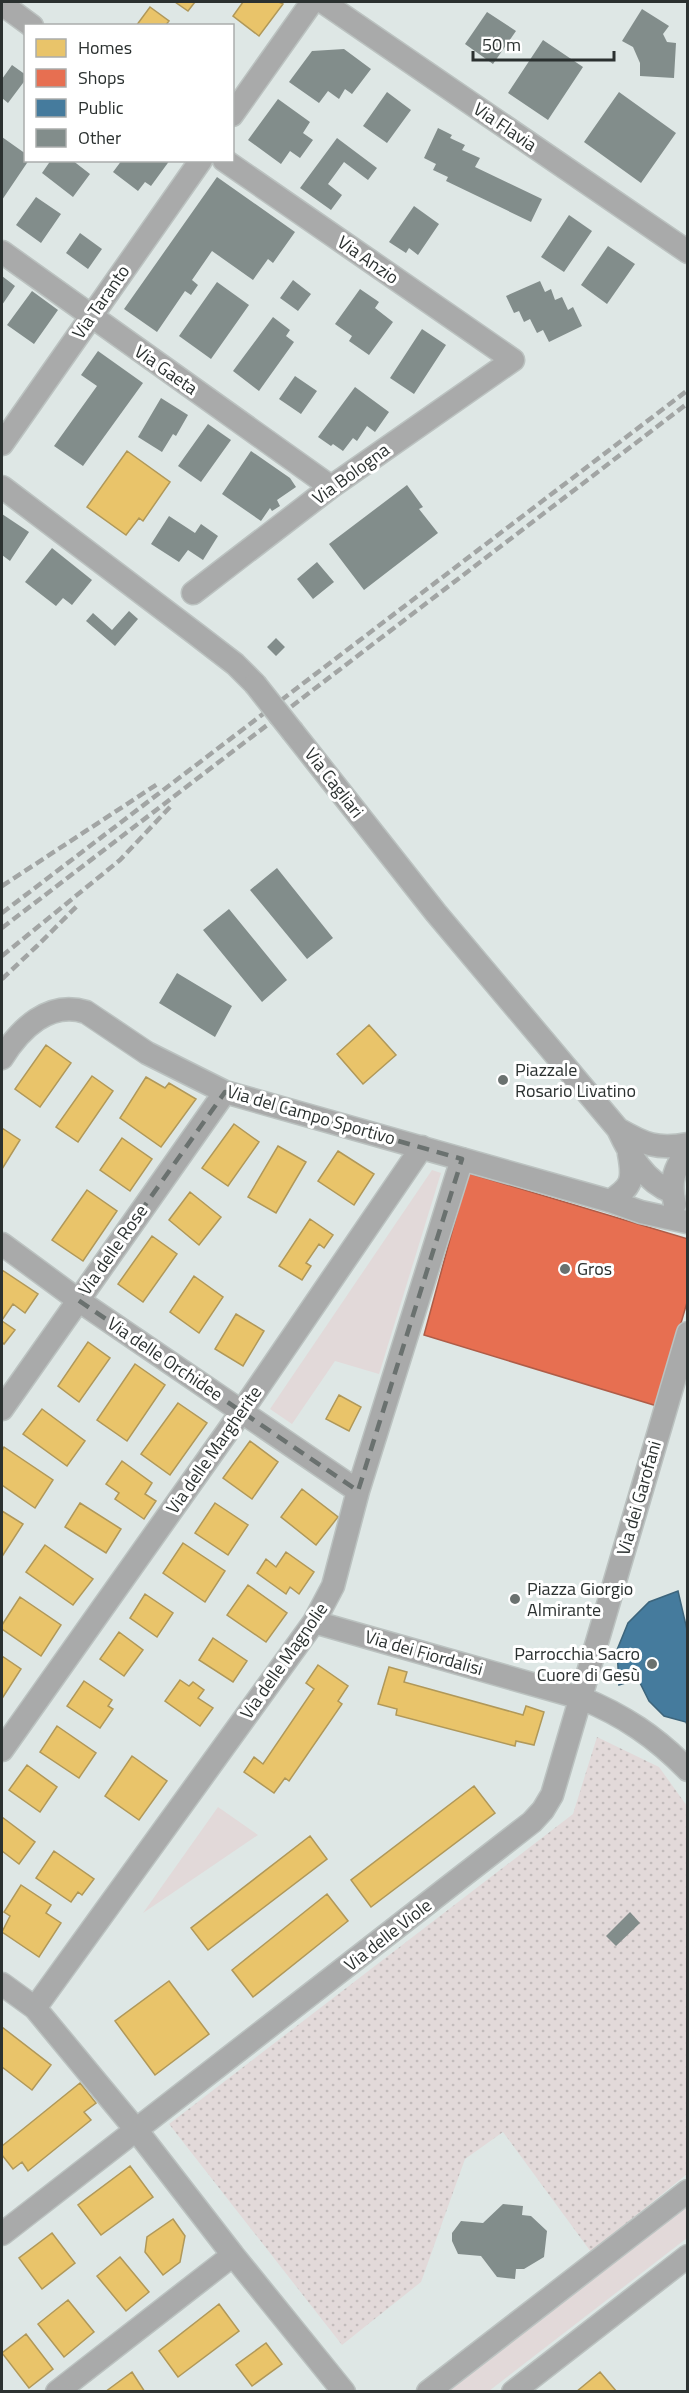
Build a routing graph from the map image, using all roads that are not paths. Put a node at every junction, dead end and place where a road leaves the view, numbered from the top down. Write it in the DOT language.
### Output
graph roads {
  1 [pos="312,2"];
  2 [pos="323,2"];
  3 [pos="2,4"];
  4 [pos="29,24"];
  5 [pos="234,112"];
  6 [pos="200,162"];
  7 [pos="227,162"];
  8 [pos="2,252"];
  9 [pos="687,252"];
  10 [pos="91,317"];
  11 [pos="513,360"];
  12 [pos="2,444"];
  13 [pos="2,487"];
  14 [pos="331,487"];
  15 [pos="193,593"];
  16 [pos="2,1058"];
  17 [pos="225,1092"];
  18 [pos="618,1129"];
  19 [pos="687,1144"];
  20 [pos="422,1147"];
  21 [pos="687,1150"];
  22 [pos="629,1154"];
  23 [pos="462,1159"];
  24 [pos="672,1192"];
  25 [pos="613,1202"];
  26 [pos="687,1222"];
  27 [pos="2,1245"];
  28 [pos="78,1300"];
  29 [pos="687,1333"];
  30 [pos="2,1409"];
  31 [pos="242,1411"];
  32 [pos="358,1491"];
  33 [pos="314,1622"];
  34 [pos="581,1698"];
  35 [pos="2,1750"];
  36 [pos="687,1770"];
  37 [pos="2,1984"];
  38 [pos="35,2008"];
  39 [pos="137,2131"];
  40 [pos="687,2191"];
  41 [pos="2,2234"];
  42 [pos="233,2255"];
  43 [pos="687,2256"];
  44 [pos="57,2391"];
  45 [pos="344,2391"];
  46 [pos="428,2391"];
  47 [pos="513,2391"];
  1 -- 5 [label="street"];
  2 -- 9 [label="street, Via Flavia"];
  3 -- 4 [label="street"];
  6 -- 10 [label="street, Via Taranto"];
  7 -- 11 [label="street, Via Anzio"];
  8 -- 10 [label="street, Via Gaeta"];
  10 -- 12 [label="street, Via Taranto"];
  10 -- 14 [label="street, Via Gaeta"];
  11 -- 14 [label="street, Via Bologna"];
  13 -- 18 [label="street, Via Cagliari, bridge"];
  14 -- 15 [label="street, Via Bologna"];
  16 -- 17 [label="street, Via del Campo Sportivo"];
  17 -- 20 [label="street, Via del Campo Sportivo"];
  17 -- 28 [label="street, Via delle Rose"];
  18 -- 19 [label="street, Via Cagliari"];
  18 -- 22 [label="street, Via Cagliari"];
  20 -- 23 [label="street, Via del Campo Sportivo"];
  20 -- 31 [label="street, Via delle Margherite"];
  21 -- 24 [label="street"];
  22 -- 24 [label="street, Via Cagliari"];
  22 -- 25 [label="street"];
  23 -- 25 [label="street, Via del Campo Sportivo"];
  23 -- 32 [label="street, Via delle Magnolie"];
  24 -- 25 [label="street, Via del Campo Sportivo"];
  24 -- 26 [label="street"];
  25 -- 26 [label="street, Via del Campo Sportivo"];
  27 -- 28 [label="street, Via delle Orchidee"];
  28 -- 30 [label="street, Via delle Rose"];
  28 -- 31 [label="street, Via delle Orchidee"];
  29 -- 34 [label="street, Via dei Garofani"];
  31 -- 32 [label="street, Via delle Orchidee"];
  31 -- 35 [label="street, Via delle Margherite"];
  32 -- 33 [label="street, Via delle Magnolie"];
  33 -- 34 [label="street, Via dei Fiordalisi"];
  33 -- 38 [label="street, Via delle Magnolie"];
  34 -- 36 [label="street, Via dei Fiordalisi"];
  34 -- 39 [label="street, Via delle Viole"];
  37 -- 38 [label="street"];
  38 -- 39 [label="street"];
  39 -- 41 [label="street, Via delle Viole"];
  39 -- 42 [label="street"];
  40 -- 46 [label="street"];
  42 -- 44 [label="street"];
  42 -- 45 [label="street"];
  43 -- 47 [label="street"];
}
